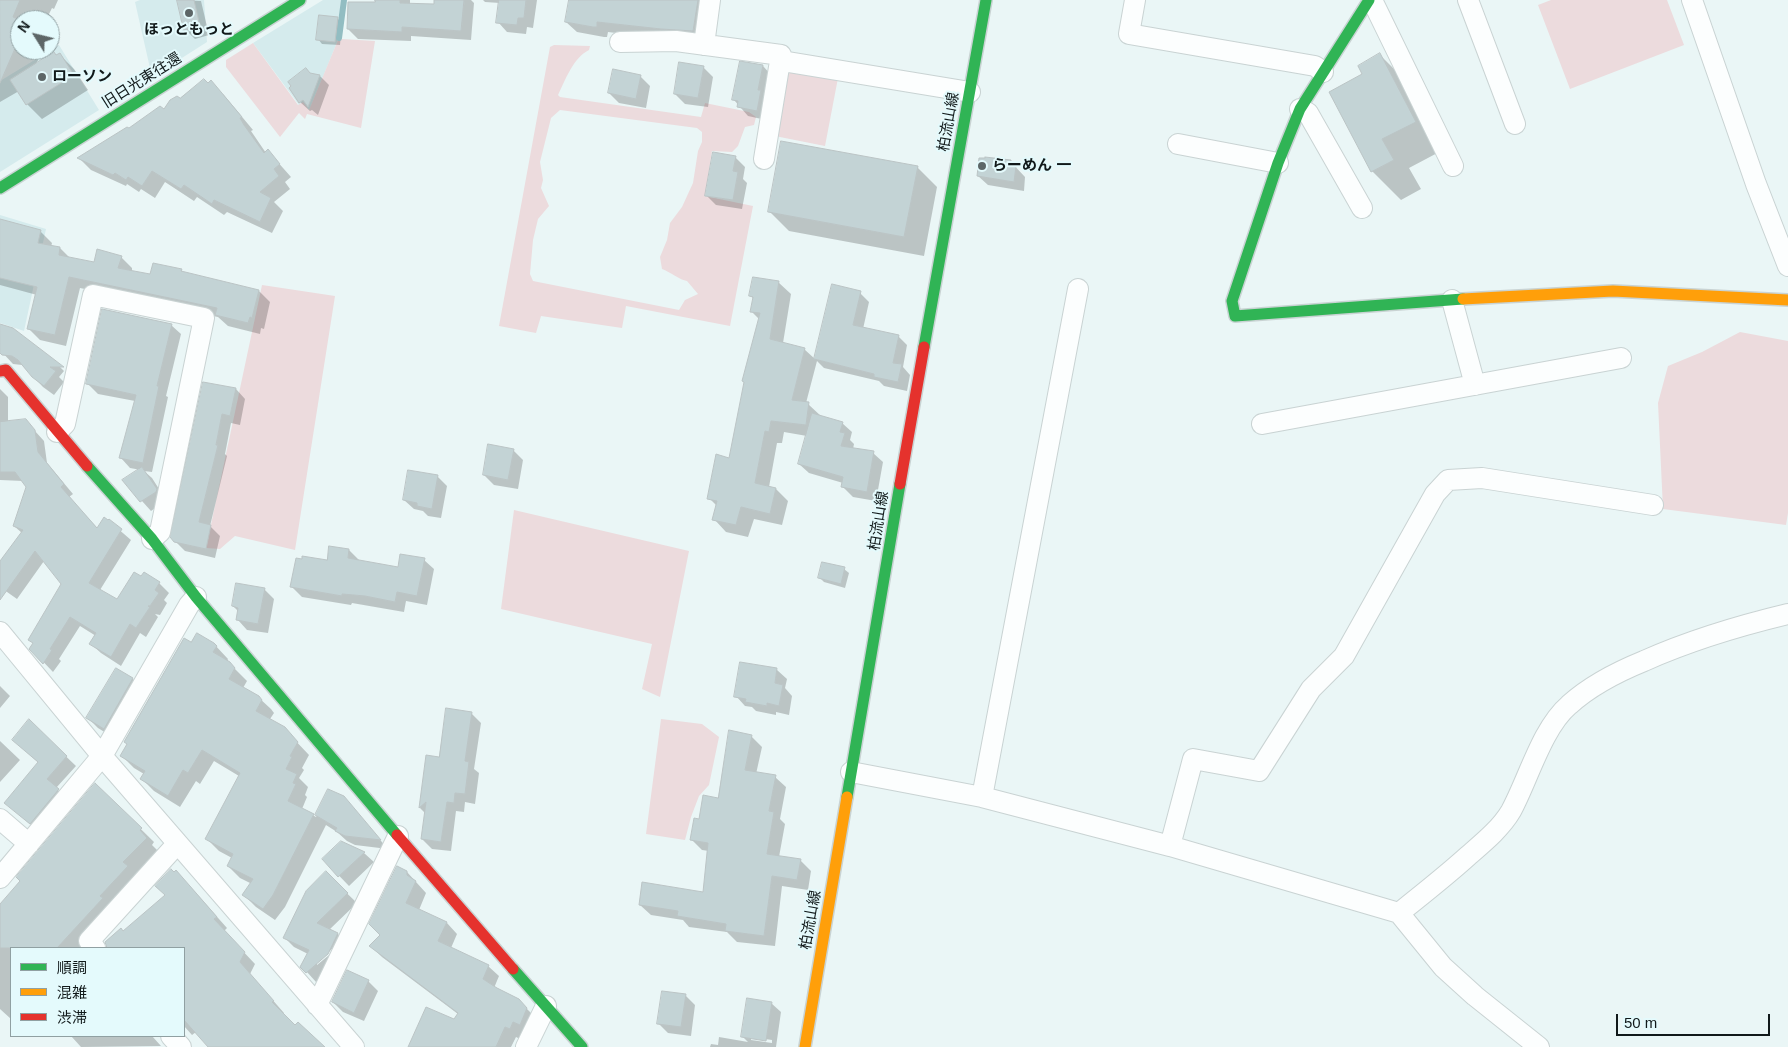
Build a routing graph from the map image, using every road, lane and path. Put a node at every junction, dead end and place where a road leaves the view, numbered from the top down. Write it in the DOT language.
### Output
graph roads {
  1 [pos="300,0"];
  2 [pos="710,0"];
  3 [pos="986,0"];
  4 [pos="1135,0"];
  5 [pos="1370,0"];
  6 [pos="1468,0"];
  7 [pos="1692,0"];
  8 [pos="620,42"];
  9 [pos="704,45"];
  10 [pos="782,61"];
  11 [pos="1323,72"];
  12 [pos="970,92"];
  13 [pos="1300,109"];
  14 [pos="1515,124"];
  15 [pos="1178,144"];
  16 [pos="764,159"];
  17 [pos="1278,163"];
  18 [pos="1452,166"];
  19 [pos="0,188"];
  20 [pos="1362,208"];
  21 [pos="1788,266"];
  22 [pos="1078,289"];
  23 [pos="1452,300"];
  24 [pos="1788,300"];
  25 [pos="1621,358"];
  26 [pos="0,370"];
  27 [pos="1475,385"];
  28 [pos="1262,424"];
  29 [pos="57,432"];
  30 [pos="1653,505"];
  31 [pos="152,539"];
  32 [pos="196,597"];
  33 [pos="1788,614"];
  34 [pos="0,632"];
  35 [pos="102,756"];
  36 [pos="851,772"];
  37 [pos="982,797"];
  38 [pos="0,819"];
  39 [pos="398,836"];
  40 [pos="29,844"];
  41 [pos="177,844"];
  42 [pos="1170,846"];
  43 [pos="0,878"];
  44 [pos="1399,913"];
  45 [pos="94,947"];
  46 [pos="318,1005"];
  47 [pos="546,1006"];
  48 [pos="172,1037"];
  49 [pos="181,1047"];
  50 [pos="354,1047"];
  51 [pos="526,1047"];
  52 [pos="582,1047"];
  53 [pos="805,1047"];
  54 [pos="1539,1047"];
  1 -- 19 [label="street, 旧日光東往還"];
  2 -- 9 [label="street"];
  3 -- 12 [label="street, 柏流山線"];
  4 -- 11 [label="street"];
  5 -- 11 [label="street"];
  5 -- 18 [label="street"];
  6 -- 14 [label="street"];
  7 -- 21 [label="street"];
  8 -- 9 [label="street"];
  9 -- 10 [label="street"];
  10 -- 12 [label="street"];
  10 -- 16 [label="street"];
  11 -- 13 [label="street"];
  12 -- 36 [label="street, 柏流山線"];
  13 -- 17 [label="street"];
  13 -- 20 [label="street"];
  15 -- 17 [label="street"];
  17 -- 23 [label="street"];
  22 -- 37 [label="street"];
  23 -- 24 [label="street"];
  23 -- 27 [label="street"];
  25 -- 27 [label="street"];
  26 -- 29 [label="street"];
  27 -- 28 [label="street"];
  29 -- 31 [label="street"];
  29 -- 31 [label="street"];
  30 -- 42 [label="street"];
  31 -- 32 [label="street"];
  32 -- 35 [label="street"];
  32 -- 39 [label="street"];
  33 -- 44 [label="street"];
  34 -- 35 [label="street"];
  35 -- 40 [label="street"];
  35 -- 41 [label="street"];
  36 -- 37 [label="street"];
  36 -- 53 [label="street, 柏流山線"];
  37 -- 42 [label="street"];
  38 -- 40 [label="street"];
  39 -- 46 [label="street"];
  39 -- 47 [label="street"];
  40 -- 43 [label="street"];
  41 -- 45 [label="street"];
  41 -- 46 [label="street"];
  42 -- 44 [label="street"];
  44 -- 54 [label="street"];
  46 -- 50 [label="street"];
  47 -- 51 [label="street"];
  47 -- 52 [label="street"];
  48 -- 49 [label="street"];
}
